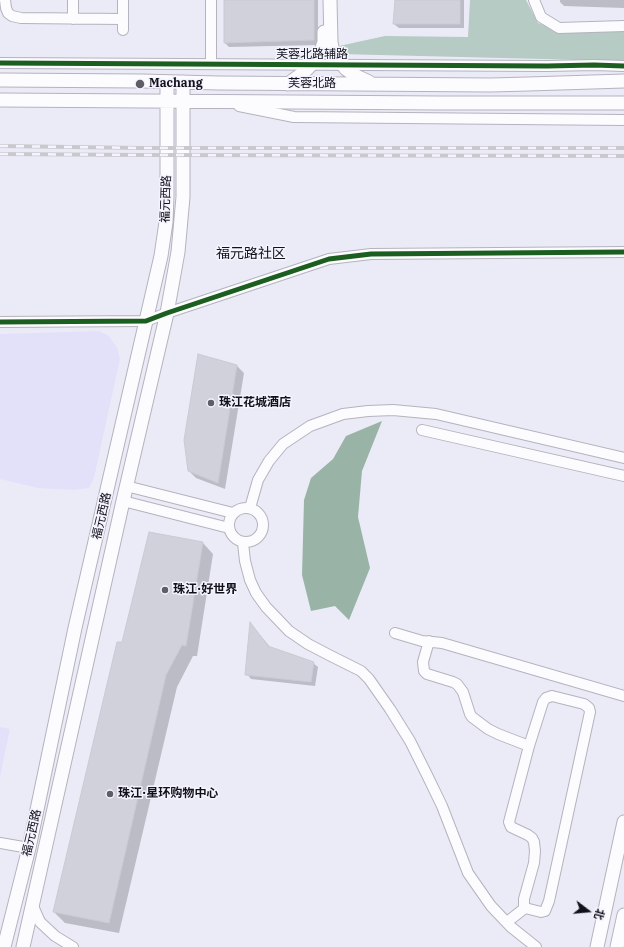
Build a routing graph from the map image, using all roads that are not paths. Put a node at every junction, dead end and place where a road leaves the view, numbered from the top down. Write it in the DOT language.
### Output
graph roads {
  1 [pos="5,0"];
  2 [pos="73,0"];
  3 [pos="123,0"];
  4 [pos="211,0"];
  5 [pos="324,0"];
  6 [pos="330,0"];
  7 [pos="534,0"];
  8 [pos="73,19"];
  9 [pos="624,26"];
  10 [pos="0,63"];
  11 [pos="211,64"];
  12 [pos="311,65"];
  13 [pos="343,65"];
  14 [pos="624,66"];
  15 [pos="0,80"];
  16 [pos="624,81"];
  17 [pos="167,82"];
  18 [pos="183,82"];
  19 [pos="288,84"];
  20 [pos="373,84"];
  21 [pos="0,100"];
  22 [pos="167,101"];
  23 [pos="183,101"];
  24 [pos="220,102"];
  25 [pos="624,103"];
  26 [pos="624,120"];
  27 [pos="624,252"];
  28 [pos="167,313"];
  29 [pos="146,321"];
  30 [pos="0,322"];
  31 [pos="422,430"];
  32 [pos="624,458"];
  33 [pos="624,476"];
  34 [pos="126,486"];
  35 [pos="123,501"];
  36 [pos="250,508"];
  37 [pos="233,513"];
  38 [pos="229,528"];
  39 [pos="243,543"];
  40 [pos="395,633"];
  41 [pos="429,641"];
  42 [pos="624,696"];
  43 [pos="529,746"];
  44 [pos="624,822"];
  45 [pos="0,843"];
  46 [pos="29,848"];
  47 [pos="32,906"];
  48 [pos="525,908"];
  49 [pos="624,915"];
  50 [pos="507,922"];
  51 [pos="4,947"];
  52 [pos="23,947"];
  53 [pos="73,947"];
  54 [pos="536,947"];
  55 [pos="597,947"];
  56 [pos="617,947"];
  1 -- 8 [label="street"];
  2 -- 8 [label="street"];
  3 -- 8 [label="street"];
  4 -- 11 [label="street"];
  5 -- 12 [label="main road"];
  6 -- 13 [label="main road"];
  7 -- 9 [label="street"];
  10 -- 11 [label="street, 芙蓉北路辅路"];
  11 -- 12 [label="street, 芙蓉北路辅路"];
  12 -- 13 [label="street, 芙蓉北路辅路"];
  12 -- 19 [label="main road"];
  13 -- 14 [label="street, 芙蓉北路辅路"];
  13 -- 20 [label="main road"];
  15 -- 17 [label="main road, 芙蓉北路"];
  16 -- 20 [label="main road, 芙蓉北路"];
  17 -- 18 [label="main road, 芙蓉北路"];
  17 -- 22 [label="main road, 福元西路"];
  18 -- 19 [label="main road, 芙蓉北路"];
  18 -- 23 [label="main road, 福元西路"];
  19 -- 20 [label="main road, 芙蓉北路"];
  21 -- 22 [label="main road, 芙蓉北路"];
  22 -- 23 [label="main road, 芙蓉北路"];
  22 -- 29 [label="main road, 福元西路"];
  23 -- 24 [label="main road, 芙蓉北路"];
  23 -- 28 [label="main road, 福元西路"];
  24 -- 25 [label="main road, 芙蓉北路"];
  24 -- 26 [label="street"];
  27 -- 28 [label="street"];
  28 -- 29 [label="street"];
  28 -- 34 [label="main road, 福元西路"];
  29 -- 30 [label="street"];
  29 -- 46 [label="main road, 福元西路"];
  31 -- 33 [label="street"];
  32 -- 36 [label="street"];
  34 -- 35 [label="main road, 福元西路"];
  34 -- 37 [label="street"];
  35 -- 38 [label="street"];
  35 -- 47 [label="main road, 福元西路"];
  36 -- 37 [label="street"];
  36 -- 39 [label="street"];
  37 -- 38 [label="street"];
  38 -- 39 [label="street"];
  39 -- 50 [label="street"];
  40 -- 41 [label="street"];
  41 -- 42 [label="street"];
  41 -- 43 [label="street"];
  43 -- 48 [label="street"];
  43 -- 48 [label="street"];
  44 -- 55 [label="main road"];
  45 -- 46 [label="street"];
  46 -- 51 [label="main road, 福元西路"];
  47 -- 52 [label="main road, 福元西路"];
  47 -- 53 [label="street"];
  48 -- 50 [label="street"];
  49 -- 56 [label="main road"];
  50 -- 54 [label="street"];
}
